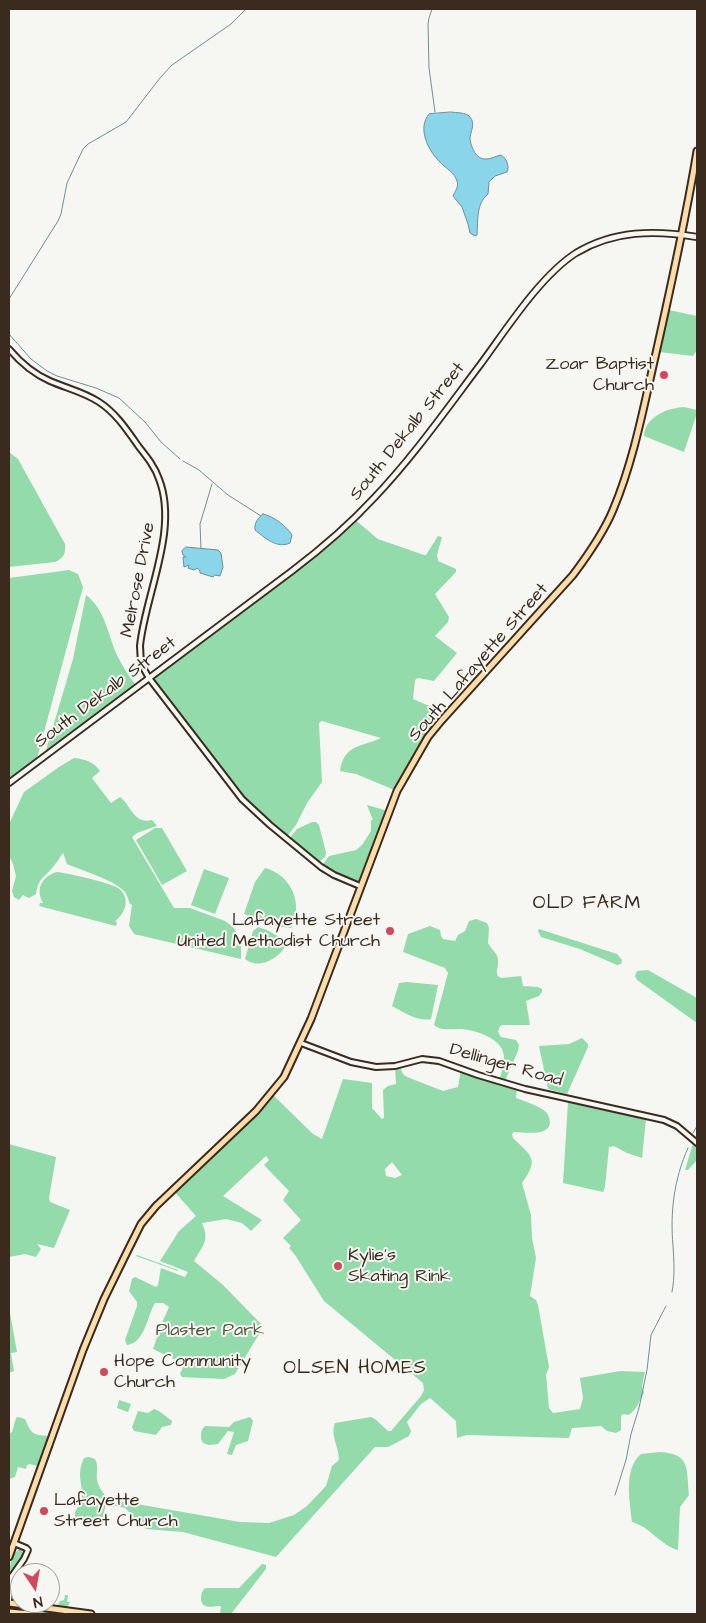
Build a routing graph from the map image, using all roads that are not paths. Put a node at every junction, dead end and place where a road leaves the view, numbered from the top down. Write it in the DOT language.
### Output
graph roads {
  1 [pos="697,151"];
  2 [pos="683,235"];
  3 [pos="697,237"];
  4 [pos="9,349"];
  5 [pos="149,678"];
  6 [pos="9,783"];
  7 [pos="360,886"];
  8 [pos="301,1043"];
  9 [pos="697,1143"];
  10 [pos="14,1543"];
  11 [pos="9,1557"];
  12 [pos="9,1594"];
  13 [pos="9,1602"];
  14 [pos="9,1612"];
  15 [pos="30,1614"];
  16 [pos="91,1614"];
  1 -- 2 [label="main road, South Lafayette Street"];
  2 -- 3 [label="main road, South Dekalb Street"];
  2 -- 5 [label="main road, South Dekalb Street"];
  2 -- 7 [label="main road, South Lafayette Street"];
  4 -- 5 [label="street, Melrose Drive"];
  5 -- 6 [label="main road, South Dekalb Street"];
  5 -- 7 [label="street, Melrose Drive"];
  7 -- 8 [label="main road, South Lafayette Street"];
  8 -- 9 [label="street, Dellinger Road"];
  8 -- 10 [label="main road, South Lafayette Street"];
  10 -- 11 [label="main road, South Lafayette Street"];
  10 -- 12 [label="street"];
  12 -- 13 [label="street"];
  13 -- 16 [label="main road"];
  14 -- 15 [label="main road"];
}
